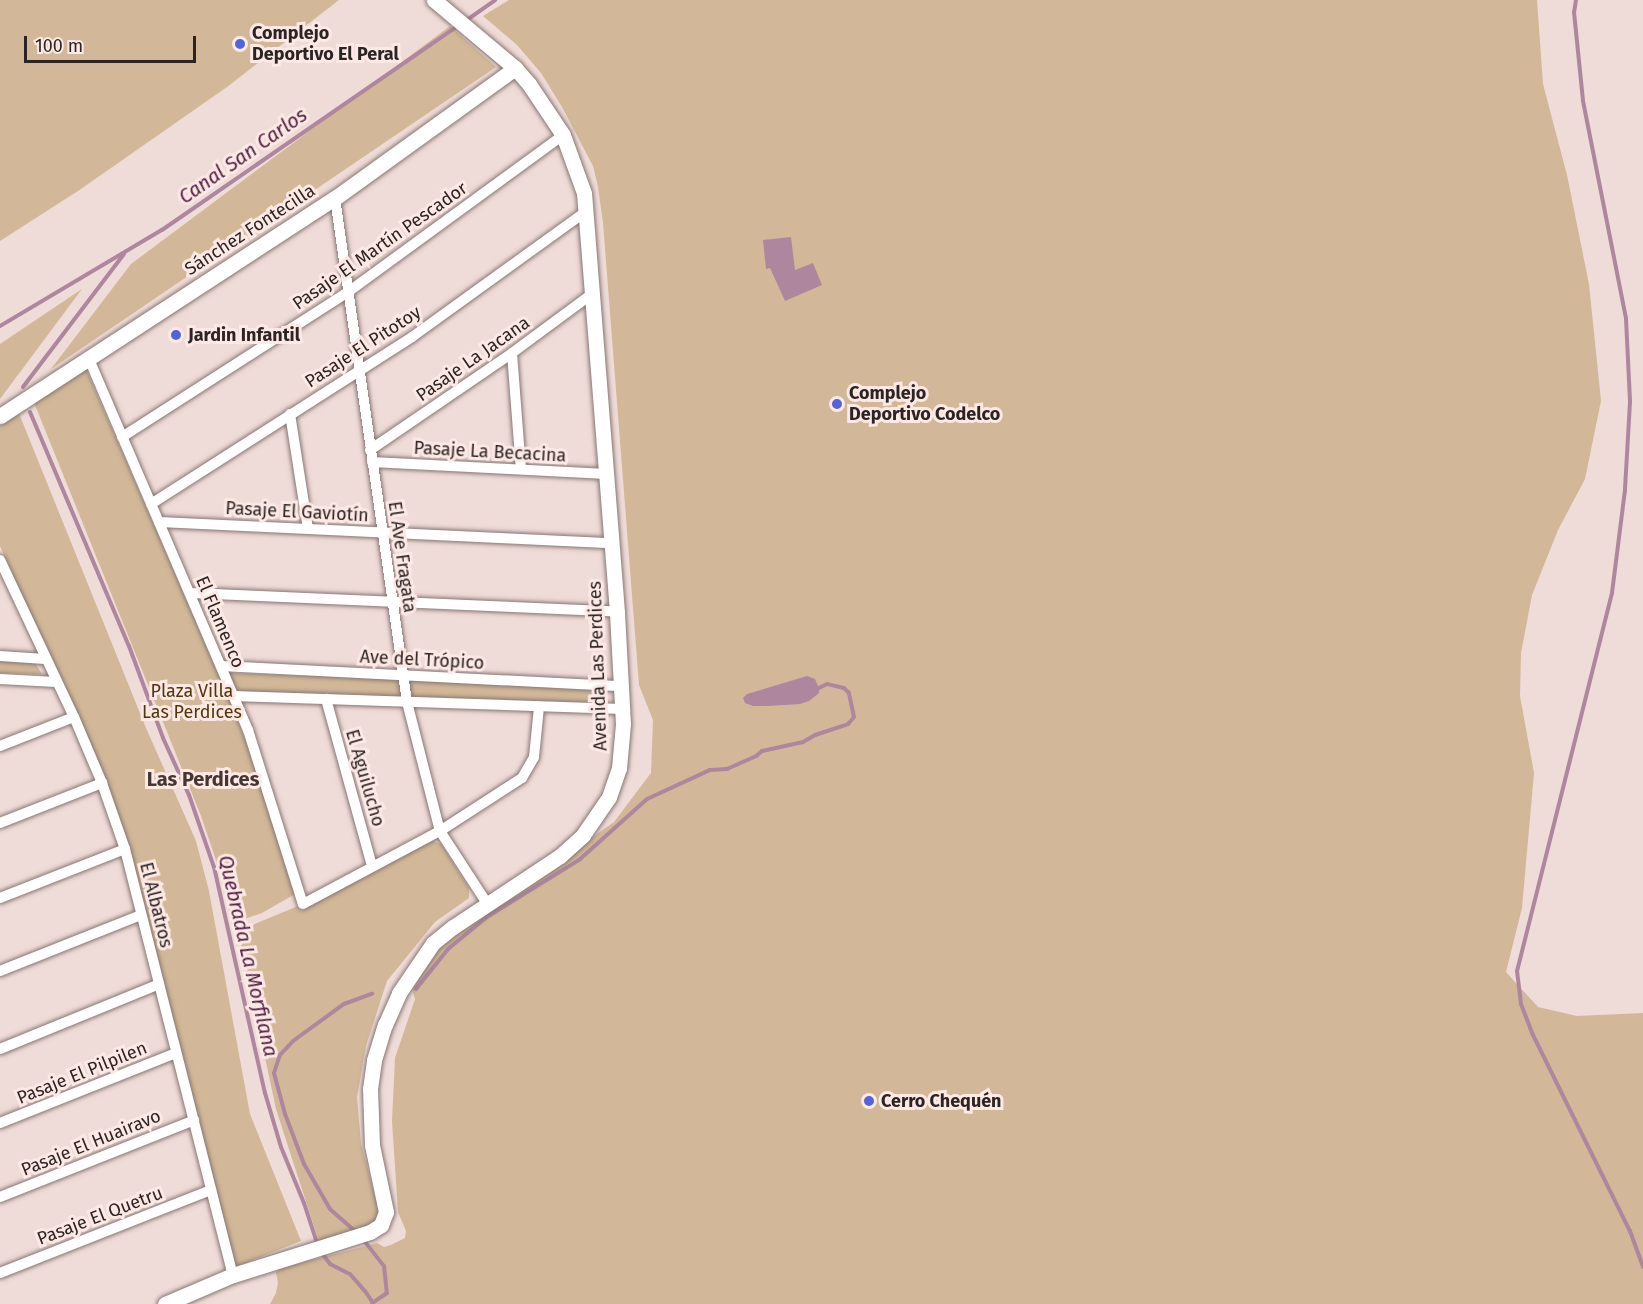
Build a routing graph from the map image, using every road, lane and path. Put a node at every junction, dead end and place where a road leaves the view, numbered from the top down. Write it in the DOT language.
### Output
graph roads {
  1 [pos="434,0"];
  2 [pos="515,69"];
  3 [pos="563,135"];
  4 [pos="335,198"];
  5 [pos="588,210"];
  6 [pos="348,292"];
  7 [pos="593,293"];
  8 [pos="512,353"];
  9 [pos="89,359"];
  10 [pos="359,370"];
  11 [pos="290,414"];
  12 [pos="0,416"];
  13 [pos="122,437"];
  14 [pos="370,450"];
  15 [pos="372,462"];
  16 [pos="521,470"];
  17 [pos="607,474"];
  18 [pos="151,504"];
  19 [pos="159,522"];
  20 [pos="308,529"];
  21 [pos="381,532"];
  22 [pos="612,543"];
  23 [pos="0,560"];
  24 [pos="190,593"];
  25 [pos="391,602"];
  26 [pos="617,612"];
  27 [pos="0,656"];
  28 [pos="45,659"];
  29 [pos="221,666"];
  30 [pos="401,675"];
  31 [pos="0,679"];
  32 [pos="56,682"];
  33 [pos="622,686"];
  34 [pos="233,696"];
  35 [pos="326,699"];
  36 [pos="407,702"];
  37 [pos="539,707"];
  38 [pos="623,709"];
  39 [pos="74,717"];
  40 [pos="0,746"];
  41 [pos="102,783"];
  42 [pos="0,823"];
  43 [pos="440,831"];
  44 [pos="125,849"];
  45 [pos="372,867"];
  46 [pos="0,898"];
  47 [pos="488,905"];
  48 [pos="141,915"];
  49 [pos="0,971"];
  50 [pos="159,984"];
  51 [pos="0,1049"];
  52 [pos="176,1053"];
  53 [pos="194,1120"];
  54 [pos="0,1123"];
  55 [pos="212,1190"];
  56 [pos="0,1197"];
  57 [pos="0,1273"];
  58 [pos="233,1275"];
  59 [pos="165,1304"];
  1 -- 2 [label="street, Avenida Las Perdices"];
  2 -- 3 [label="street, Avenida Las Perdices"];
  2 -- 4 [label="street, Sánchez Fontecilla"];
  3 -- 5 [label="street, Avenida Las Perdices"];
  3 -- 6 [label="street, Pasaje El Martín Pescador"];
  4 -- 6 [label="street, El Ave Fragata"];
  4 -- 9 [label="street, Sánchez Fontecilla"];
  5 -- 7 [label="street, Avenida Las Perdices"];
  5 -- 10 [label="street, Pasaje El Pitotoy"];
  6 -- 10 [label="street, El Ave Fragata"];
  6 -- 13 [label="street, Pasaje El Martín Pescador"];
  7 -- 8 [label="street, Pasaje La Jacana"];
  7 -- 17 [label="street, Avenida Las Perdices"];
  8 -- 14 [label="street, Pasaje La Jacana"];
  8 -- 16 [label="street"];
  9 -- 12 [label="street, Sánchez Fontecilla"];
  9 -- 13 [label="street, El Flamenco"];
  10 -- 11 [label="street, Pasaje El Pitotoy"];
  10 -- 14 [label="street, El Ave Fragata"];
  11 -- 18 [label="street, Pasaje El Pitotoy"];
  11 -- 20 [label="street"];
  13 -- 18 [label="street, El Flamenco"];
  14 -- 15 [label="street, El Ave Fragata"];
  15 -- 16 [label="street, Pasaje La Becacina"];
  15 -- 21 [label="street, El Ave Fragata"];
  16 -- 17 [label="street, Pasaje La Becacina"];
  17 -- 22 [label="street, Avenida Las Perdices"];
  18 -- 19 [label="street, El Flamenco"];
  19 -- 20 [label="street, Pasaje El Gaviotín"];
  19 -- 24 [label="street, El Flamenco"];
  20 -- 21 [label="street, Pasaje El Gaviotín"];
  21 -- 22 [label="street, Pasaje El Gaviotín"];
  21 -- 25 [label="street, El Ave Fragata"];
  22 -- 26 [label="street, Avenida Las Perdices"];
  23 -- 28 [label="street, El Albatros"];
  24 -- 25 [label="street"];
  24 -- 29 [label="street, El Flamenco"];
  25 -- 26 [label="street"];
  25 -- 30 [label="street, El Ave Fragata"];
  26 -- 33 [label="street, Avenida Las Perdices"];
  27 -- 28 [label="street"];
  28 -- 32 [label="street, El Albatros"];
  29 -- 30 [label="street, Ave del Trópico"];
  29 -- 34 [label="street, El Flamenco"];
  30 -- 33 [label="street, Ave del Trópico"];
  30 -- 36 [label="street, El Ave Fragata"];
  31 -- 32 [label="street"];
  32 -- 39 [label="street, El Albatros"];
  33 -- 38 [label="street, Avenida Las Perdices"];
  34 -- 35 [label="street"];
  34 -- 45 [label="street, El Flamenco"];
  35 -- 36 [label="street"];
  35 -- 45 [label="street, El Aguilucho"];
  36 -- 37 [label="street"];
  36 -- 43 [label="street, El Ave Fragata"];
  37 -- 38 [label="street"];
  37 -- 43 [label="street"];
  38 -- 47 [label="street, Avenida Las Perdices"];
  39 -- 40 [label="street"];
  39 -- 41 [label="street, El Albatros"];
  41 -- 42 [label="street"];
  41 -- 44 [label="street, El Albatros"];
  43 -- 45 [label="street"];
  43 -- 47 [label="street, El Ave Fragata"];
  44 -- 46 [label="street"];
  44 -- 48 [label="street, El Albatros"];
  47 -- 58 [label="street, Avenida Las Perdices"];
  48 -- 49 [label="street"];
  48 -- 50 [label="street, El Albatros"];
  50 -- 51 [label="street"];
  50 -- 52 [label="street, El Albatros"];
  52 -- 53 [label="street, El Albatros"];
  52 -- 54 [label="street, Pasaje El Pilpilen"];
  53 -- 55 [label="street, El Albatros"];
  53 -- 56 [label="street, Pasaje El Huairavo"];
  55 -- 57 [label="street, Pasaje El Quetru"];
  55 -- 58 [label="street, El Albatros"];
  58 -- 59 [label="street, Avenida Las Perdices"];
}
